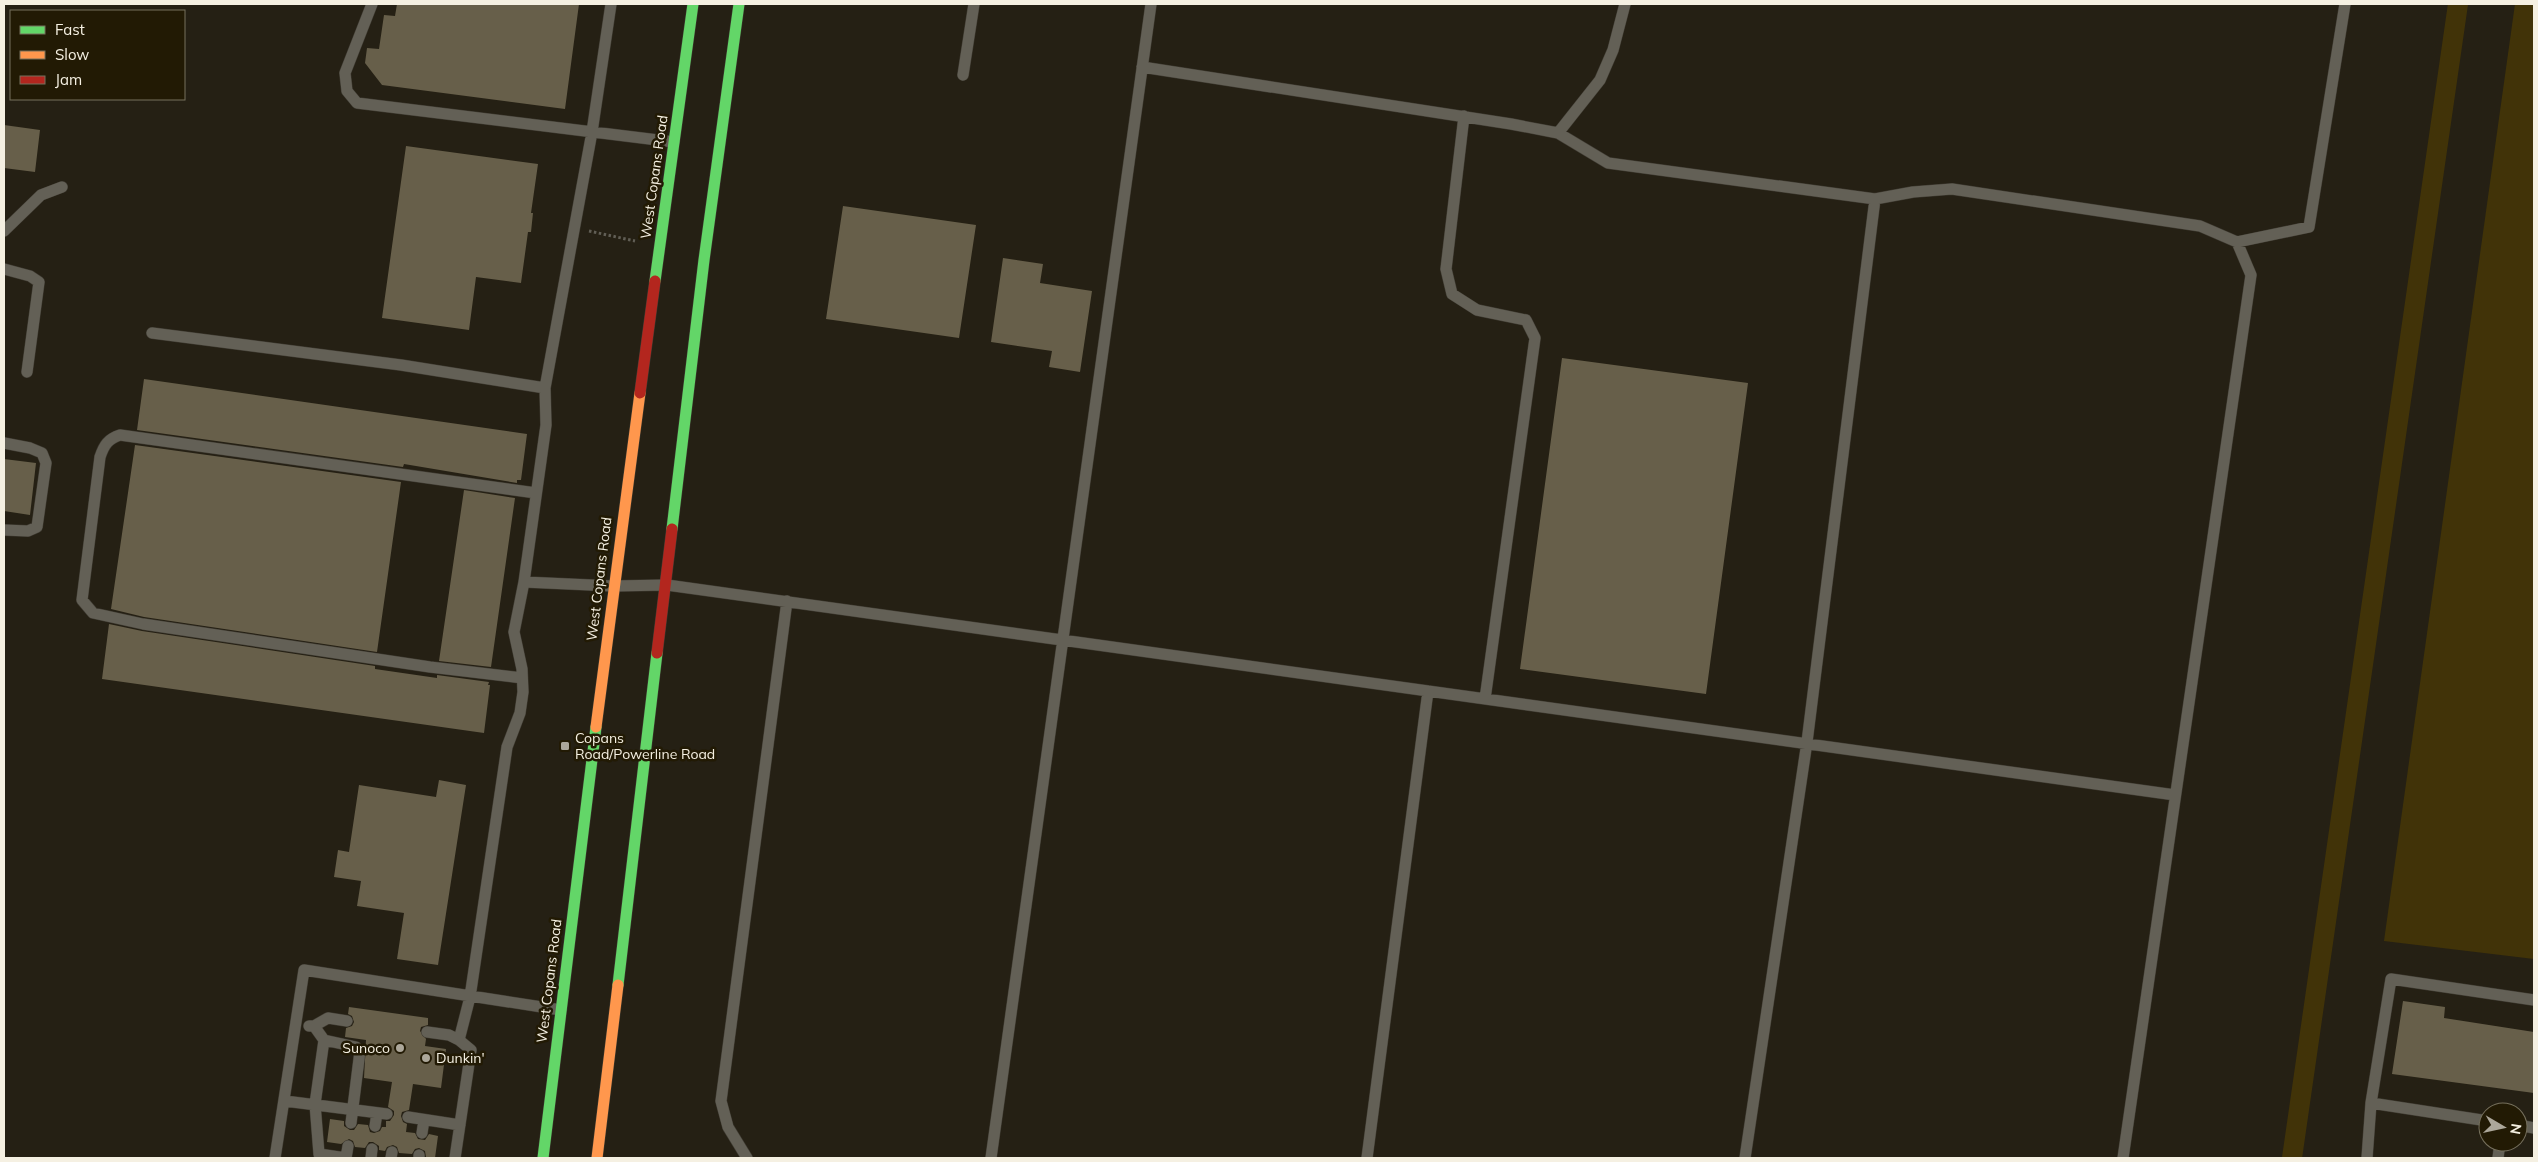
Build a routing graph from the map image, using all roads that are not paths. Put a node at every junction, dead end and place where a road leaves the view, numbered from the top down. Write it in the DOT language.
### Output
graph roads {
  1 [pos="372,4"];
  2 [pos="611,4"];
  3 [pos="693,4"];
  4 [pos="739,4"];
  5 [pos="974,4"];
  6 [pos="1151,4"];
  7 [pos="1625,4"];
  8 [pos="2345,4"];
  9 [pos="1142,67"];
  10 [pos="964,75"];
  11 [pos="1464,116"];
  12 [pos="592,132"];
  13 [pos="1558,133"];
  14 [pos="674,142"];
  15 [pos="62,187"];
  16 [pos="1875,200"];
  17 [pos="4,231"];
  18 [pos="2237,242"];
  19 [pos="4,269"];
  20 [pos="152,333"];
  21 [pos="26,372"];
  22 [pos="545,388"];
  23 [pos="4,444"];
  24 [pos="536,493"];
  25 [pos="4,530"];
  26 [pos="524,582"];
  27 [pos="667,585"];
  28 [pos="613,586"];
  29 [pos="787,601"];
  30 [pos="1063,640"];
  31 [pos="522,678"];
  32 [pos="1428,691"];
  33 [pos="1485,699"];
  34 [pos="1807,742"];
  35 [pos="2175,795"];
  36 [pos="470,997"];
  37 [pos="2534,1000"];
  38 [pos="561,1010"];
  39 [pos="347,1021"];
  40 [pos="297,1024"];
  41 [pos="314,1026"];
  42 [pos="426,1032"];
  43 [pos="324,1040"];
  44 [pos="459,1040"];
  45 [pos="285,1101"];
  46 [pos="2371,1103"];
  47 [pos="315,1104"];
  48 [pos="354,1110"];
  49 [pos="408,1117"];
  50 [pos="2478,1119"];
  51 [pos="424,1120"];
  52 [pos="352,1122"];
  53 [pos="460,1125"];
  54 [pos="375,1126"];
  55 [pos="422,1133"];
  56 [pos="348,1146"];
  57 [pos="276,1158"];
  58 [pos="455,1158"];
  59 [pos="543,1158"];
  60 [pos="597,1158"];
  61 [pos="746,1158"];
  62 [pos="991,1158"];
  63 [pos="1367,1158"];
  64 [pos="1745,1158"];
  65 [pos="2123,1158"];
  66 [pos="2367,1158"];
  1 -- 12 [label="lane"];
  2 -- 12 [label="lane"];
  3 -- 14 [label="main road, West Copans Road"];
  4 -- 27 [label="main road"];
  5 -- 10 [label="lane"];
  6 -- 9 [label="lane"];
  7 -- 13 [label="lane"];
  8 -- 18 [label="lane"];
  9 -- 11 [label="lane"];
  9 -- 30 [label="lane"];
  11 -- 13 [label="lane"];
  11 -- 33 [label="lane"];
  12 -- 14 [label="lane"];
  12 -- 22 [label="lane"];
  13 -- 16 [label="lane"];
  14 -- 28 [label="main road, West Copans Road"];
  15 -- 17 [label="lane"];
  16 -- 18 [label="lane"];
  16 -- 34 [label="lane"];
  18 -- 35 [label="lane"];
  19 -- 21 [label="lane"];
  20 -- 22 [label="lane"];
  22 -- 24 [label="lane"];
  23 -- 25 [label="lane"];
  24 -- 26 [label="lane"];
  24 -- 31 [label="lane"];
  26 -- 28 [label="lane"];
  26 -- 31 [label="lane"];
  27 -- 28 [label="lane"];
  27 -- 29 [label="lane"];
  27 -- 60 [label="main road"];
  28 -- 38 [label="main road, West Copans Road"];
  29 -- 30 [label="lane"];
  29 -- 61 [label="lane"];
  30 -- 32 [label="lane"];
  30 -- 62 [label="lane"];
  31 -- 36 [label="lane"];
  32 -- 33 [label="lane"];
  32 -- 63 [label="lane"];
  33 -- 34 [label="lane"];
  34 -- 35 [label="lane"];
  34 -- 64 [label="lane"];
  35 -- 65 [label="lane"];
  36 -- 38 [label="lane"];
  36 -- 40 [label="lane"];
  36 -- 44 [label="lane"];
  37 -- 46 [label="lane"];
  38 -- 59 [label="main road, West Copans Road"];
  39 -- 41 [label="lane"];
  40 -- 41 [label="lane"];
  40 -- 45 [label="lane"];
  41 -- 43 [label="lane"];
  42 -- 44 [label="lane"];
  43 -- 47 [label="lane"];
  43 -- 48 [label="lane"];
  44 -- 53 [label="lane"];
  45 -- 47 [label="lane"];
  45 -- 57 [label="lane"];
  46 -- 50 [label="lane"];
  46 -- 66 [label="lane"];
  47 -- 48 [label="lane"];
  47 -- 56 [label="lane"];
  48 -- 52 [label="lane"];
  48 -- 54 [label="lane"];
  49 -- 51 [label="lane"];
  51 -- 53 [label="lane"];
  51 -- 55 [label="lane"];
  53 -- 58 [label="lane"];
}
